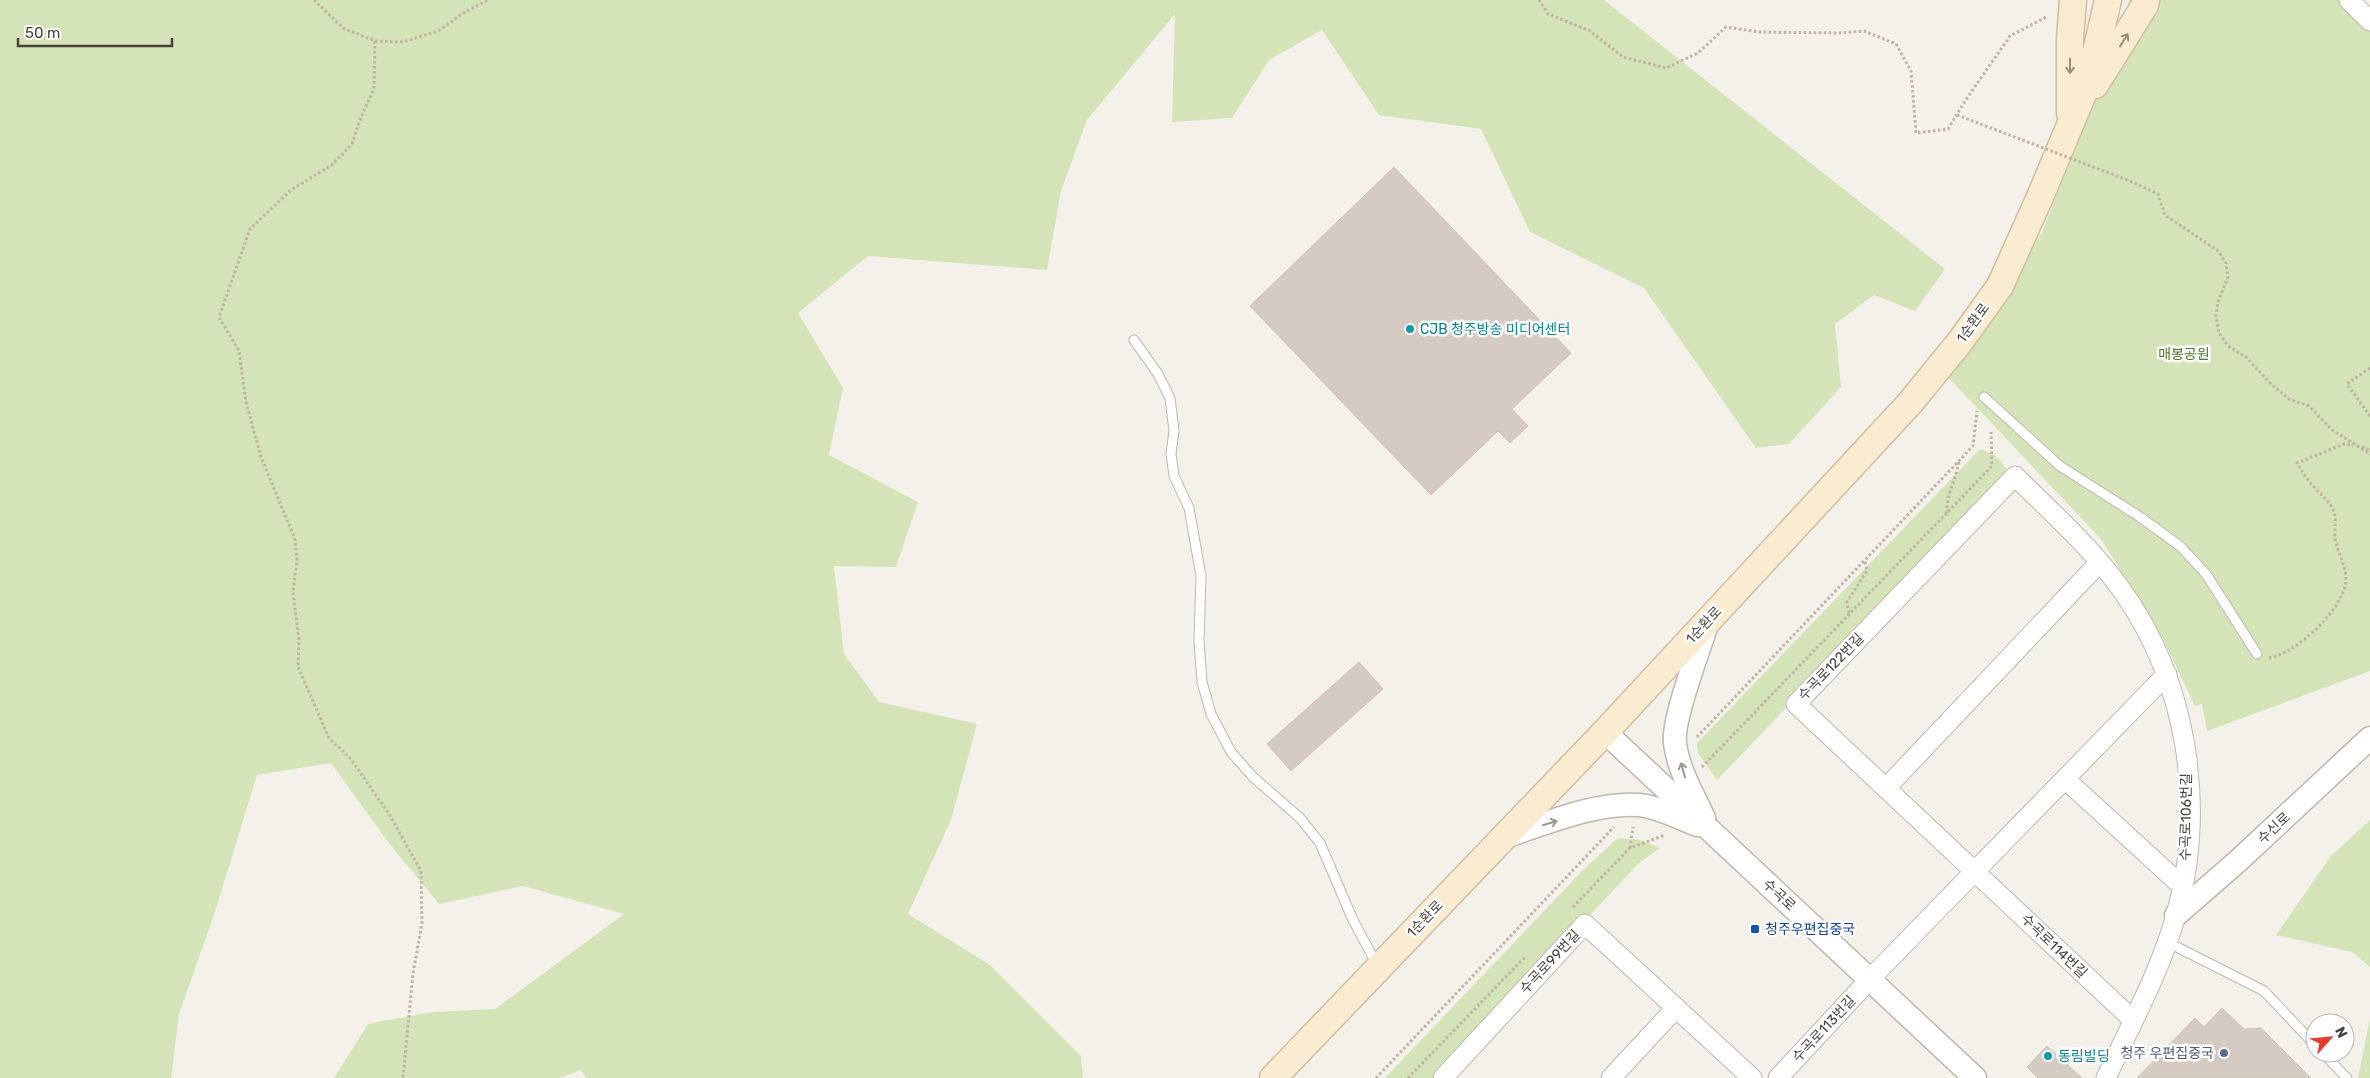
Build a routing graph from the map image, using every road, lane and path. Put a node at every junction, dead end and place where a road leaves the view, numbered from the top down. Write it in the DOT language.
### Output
graph roads {
  1 [pos="314,0"];
  2 [pos="488,0"];
  3 [pos="1539,0"];
  4 [pos="2108,0"];
  5 [pos="2146,0"];
  6 [pos="2348,0"];
  7 [pos="2073,4"];
  8 [pos="2370,21"];
  9 [pos="375,41"];
  10 [pos="1957,115"];
  11 [pos="2070,126"];
  12 [pos="1134,340"];
  13 [pos="2370,368"];
  14 [pos="1984,397"];
  15 [pos="1978,405"];
  16 [pos="2370,416"];
  17 [pos="1991,432"];
  18 [pos="2357,446"];
  19 [pos="2370,452"];
  20 [pos="1959,461"];
  21 [pos="2015,476"];
  22 [pos="1947,513"];
  23 [pos="1865,561"];
  24 [pos="2100,562"];
  25 [pos="1850,614"];
  26 [pos="1708,621"];
  27 [pos="2257,654"];
  28 [pos="2167,674"];
  29 [pos="1605,732"];
  30 [pos="2370,738"];
  31 [pos="1693,741"];
  32 [pos="1696,773"];
  33 [pos="2066,780"];
  34 [pos="1886,788"];
  35 [pos="1618,823"];
  36 [pos="1634,825"];
  37 [pos="1710,830"];
  38 [pos="1665,836"];
  39 [pos="1504,837"];
  40 [pos="1630,848"];
  41 [pos="1976,871"];
  42 [pos="2182,887"];
  43 [pos="1568,913"];
  44 [pos="2176,915"];
  45 [pos="2166,942"];
  46 [pos="1526,956"];
  47 [pos="1378,967"];
  48 [pos="1869,980"];
  49 [pos="1676,1008"];
  50 [pos="2133,1020"];
  51 [pos="2305,1034"];
  52 [pos="2333,1063"];
  53 [pos="404,1078"];
  54 [pos="1273,1078"];
  55 [pos="1376,1078"];
  56 [pos="1408,1078"];
  57 [pos="1443,1078"];
  58 [pos="1611,1078"];
  59 [pos="1752,1078"];
  60 [pos="1778,1078"];
  61 [pos="1975,1078"];
  62 [pos="2106,1078"];
  63 [pos="2347,1078"];
  1 -- 9 [label="path"];
  2 -- 9 [label="path"];
  3 -- 10 [label="path"];
  4 -- 11 [label="main road, 1순환로"];
  11 -- 5 [label="main road, one-way"];
  6 -- 8 [label="street"];
  7 -- 10 [label="path"];
  7 -- 11 [label="main road, 1순환로, one-way"];
  9 -- 53 [label="path"];
  10 -- 18 [label="path, bridge"];
  11 -- 26 [label="main road, 1순환로"];
  12 -- 47 [label="lane"];
  13 -- 16 [label="path"];
  14 -- 27 [label="lane"];
  15 -- 20 [label="path"];
  17 -- 22 [label="path"];
  18 -- 19 [label="path"];
  18 -- 27 [label="path"];
  20 -- 22 [label="path"];
  20 -- 23 [label="path"];
  21 -- 24 [label="street, 수곡로106번길"];
  21 -- 34 [label="street, 수곡로122번길"];
  22 -- 25 [label="path"];
  23 -- 25 [label="path"];
  23 -- 31 [label="path"];
  24 -- 28 [label="street, 수곡로106번길"];
  24 -- 34 [label="street"];
  25 -- 32 [label="path"];
  26 -- 29 [label="main road, 1순환로"];
  37 -- 26 [label="street, one-way"];
  28 -- 33 [label="street"];
  28 -- 42 [label="street, 수곡로106번길"];
  29 -- 37 [label="street, 수곡로"];
  29 -- 39 [label="main road, 1순환로"];
  30 -- 44 [label="street, 수신로"];
  33 -- 41 [label="street"];
  33 -- 42 [label="street"];
  34 -- 41 [label="street, 수곡로122번길"];
  35 -- 55 [label="path"];
  36 -- 40 [label="path"];
  39 -- 37 [label="street, one-way"];
  37 -- 48 [label="street, 수곡로"];
  38 -- 40 [label="path"];
  39 -- 47 [label="main road, 1순환로"];
  40 -- 43 [label="path"];
  41 -- 48 [label="street"];
  41 -- 50 [label="street, 수곡로114번길"];
  42 -- 44 [label="street, 수곡로106번길"];
  44 -- 45 [label="street, 수곡로106번길"];
  45 -- 50 [label="street, 수곡로106번길"];
  45 -- 51 [label="lane"];
  46 -- 56 [label="path"];
  47 -- 54 [label="main road, 1순환로"];
  48 -- 60 [label="street, 수곡로113번길"];
  48 -- 61 [label="street, 수곡로"];
  49 -- 57 [label="street, 수곡로99번길"];
  49 -- 58 [label="street"];
  49 -- 59 [label="street, 수곡로99번길"];
  50 -- 62 [label="street, 수곡로106번길"];
  52 -- 63 [label="lane"];
}
